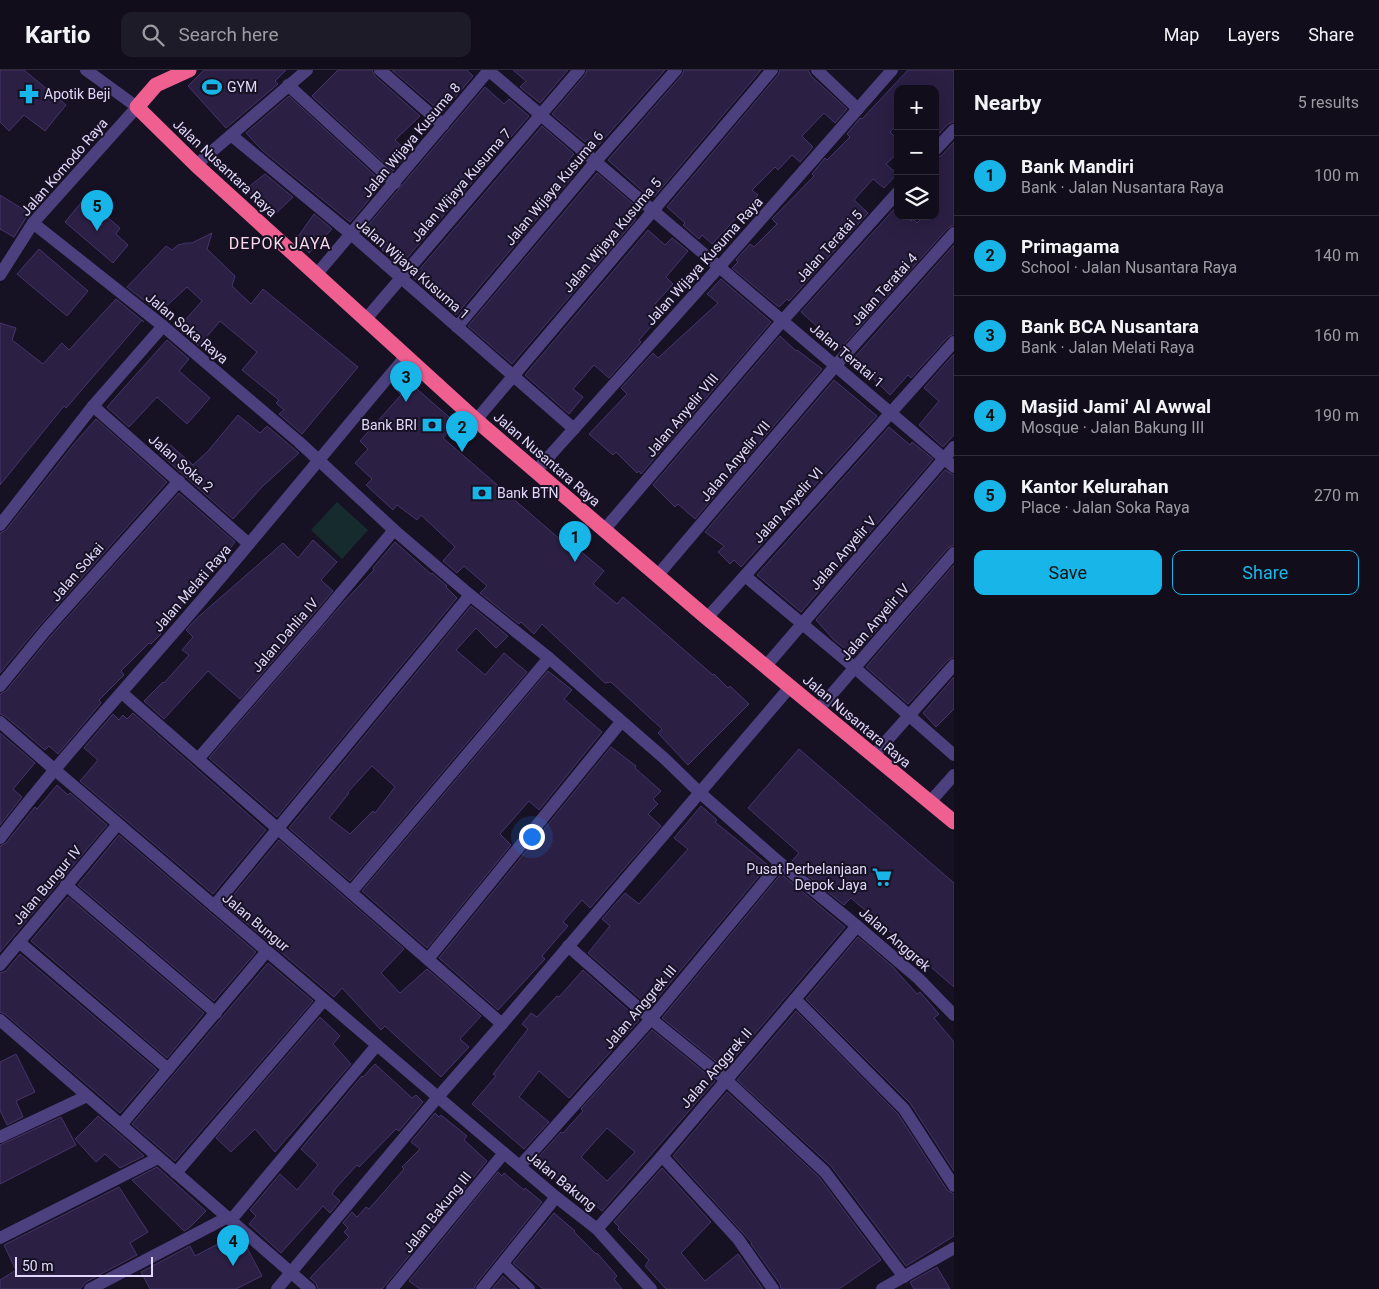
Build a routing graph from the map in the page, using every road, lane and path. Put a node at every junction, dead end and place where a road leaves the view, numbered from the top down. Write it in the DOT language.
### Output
graph roads {
  1 [pos="86,70"];
  2 [pos="189,70"];
  3 [pos="307,70"];
  4 [pos="380,70"];
  5 [pos="488,70"];
  6 [pos="579,70"];
  7 [pos="676,70"];
  8 [pos="772,70"];
  9 [pos="816,70"];
  10 [pos="892,70"];
  11 [pos="158,77"];
  12 [pos="288,85"];
  13 [pos="137,106"];
  14 [pos="858,109"];
  15 [pos="541,115"];
  16 [pos="443,126"];
  17 [pos="954,130"];
  18 [pos="230,135"];
  19 [pos="939,146"];
  20 [pos="596,160"];
  21 [pos="196,165"];
  22 [pos="395,183"];
  23 [pos="894,196"];
  24 [pos="653,212"];
  25 [pos="33,223"];
  26 [pos="351,234"];
  27 [pos="954,234"];
  28 [pos="720,266"];
  29 [pos="0,275"];
  30 [pos="316,275"];
  31 [pos="401,278"];
  32 [pos="365,320"];
  33 [pos="783,320"];
  34 [pos="163,326"];
  35 [pos="457,327"];
  36 [pos="954,342"];
  37 [pos="406,356"];
  38 [pos="836,365"];
  39 [pos="513,375"];
  40 [pos="93,406"];
  41 [pos="892,413"];
  42 [pos="476,420"];
  43 [pos="574,429"];
  44 [pos="954,447"];
  45 [pos="944,458"];
  46 [pos="318,460"];
  47 [pos="954,467"];
  48 [pos="536,471"];
  49 [pos="178,481"];
  50 [pos="0,525"];
  51 [pos="394,530"];
  52 [pos="604,530"];
  53 [pos="249,544"];
  54 [pos="954,553"];
  55 [pos="657,576"];
  56 [pos="745,576"];
  57 [pos="470,595"];
  58 [pos="707,618"];
  59 [pos="802,624"];
  60 [pos="549,658"];
  61 [pos="954,665"];
  62 [pos="765,667"];
  63 [pos="856,668"];
  64 [pos="0,686"];
  65 [pos="790,687"];
  66 [pos="122,693"];
  67 [pos="818,710"];
  68 [pos="909,715"];
  69 [pos="0,722"];
  70 [pos="621,722"];
  71 [pos="954,755"];
  72 [pos="874,756"];
  73 [pos="198,759"];
  74 [pos="54,770"];
  75 [pos="954,775"];
  76 [pos="699,792"];
  77 [pos="930,802"];
  78 [pos="954,822"];
  79 [pos="118,824"];
  80 [pos="278,828"];
  81 [pos="0,838"];
  82 [pos="780,863"];
  83 [pos="66,885"];
  84 [pos="351,892"];
  85 [pos="214,906"];
  86 [pos="857,926"];
  87 [pos="19,942"];
  88 [pos="568,946"];
  89 [pos="267,952"];
  90 [pos="428,959"];
  91 [pos="0,964"];
  92 [pos="795,999"];
  93 [pos="324,1000"];
  94 [pos="216,1013"];
  95 [pos="954,1015"];
  96 [pos="651,1019"];
  97 [pos="0,1020"];
  98 [pos="502,1024"];
  99 [pos="6,1032"];
  100 [pos="377,1045"];
  101 [pos="168,1069"];
  102 [pos="726,1079"];
  103 [pos="87,1096"];
  104 [pos="442,1101"];
  105 [pos="121,1125"];
  106 [pos="0,1136"];
  107 [pos="504,1153"];
  108 [pos="662,1156"];
  109 [pos="158,1158"];
  110 [pos="520,1166"];
  111 [pos="176,1173"];
  112 [pos="954,1186"];
  113 [pos="556,1197"];
  114 [pos="229,1218"];
  115 [pos="597,1229"];
  116 [pos="0,1238"];
  117 [pos="954,1248"];
  118 [pos="503,1264"];
  119 [pos="291,1274"];
  120 [pos="904,1277"];
  121 [pos="90,1289"];
  122 [pos="277,1289"];
  123 [pos="310,1289"];
  124 [pos="392,1289"];
  125 [pos="482,1289"];
  126 [pos="529,1289"];
  127 [pos="651,1289"];
  128 [pos="773,1289"];
  129 [pos="882,1289"];
  1 -- 13 [label="street, Jalan Nusantara Raya"];
  2 -- 11 [label="highway"];
  3 -- 12 [label="street"];
  4 -- 16 [label="street"];
  5 -- 15 [label="street, Jalan Teratai 1"];
  5 -- 16 [label="street, Jalan Wijaya Kusuma 8"];
  6 -- 15 [label="street, Jalan Wijaya Kusuma 7"];
  7 -- 20 [label="street, Jalan Wijaya Kusuma 6"];
  8 -- 24 [label="street, Jalan Wijaya Kusuma 5"];
  9 -- 14 [label="street"];
  10 -- 14 [label="street, Jalan Wijaya Kusuma Raya"];
  11 -- 13 [label="highway"];
  12 -- 18 [label="street"];
  12 -- 22 [label="street"];
  13 -- 21 [label="highway, Jalan Nusantara Raya"];
  13 -- 25 [label="street, Jalan Komodo Raya"];
  14 -- 28 [label="street, Jalan Wijaya Kusuma Raya"];
  15 -- 20 [label="street, Jalan Teratai 1"];
  15 -- 31 [label="street, Jalan Wijaya Kusuma 7"];
  16 -- 22 [label="street, Jalan Wijaya Kusuma 8"];
  17 -- 19 [label="street"];
  18 -- 21 [label="street"];
  18 -- 26 [label="street, Jalan Wijaya Kusuma 1"];
  20 -- 24 [label="street, Jalan Teratai 1"];
  20 -- 35 [label="street, Jalan Wijaya Kusuma 6"];
  21 -- 30 [label="highway, Jalan Nusantara Raya"];
  22 -- 26 [label="street, Jalan Wijaya Kusuma 8"];
  23 -- 33 [label="street, Jalan Teratai 5"];
  24 -- 28 [label="street, Jalan Teratai 1"];
  24 -- 39 [label="street, Jalan Wijaya Kusuma 5"];
  25 -- 29 [label="street, Jalan Komodo Raya"];
  25 -- 34 [label="street, Jalan Soka Raya"];
  26 -- 30 [label="street, Jalan Wijaya Kusuma 8"];
  26 -- 31 [label="street, Jalan Wijaya Kusuma 1"];
  27 -- 38 [label="street, Jalan Teratai 4"];
  28 -- 33 [label="street, Jalan Teratai 1"];
  28 -- 43 [label="street, Jalan Wijaya Kusuma Raya"];
  30 -- 32 [label="highway, Jalan Nusantara Raya"];
  31 -- 32 [label="street, Jalan Wijaya Kusuma 7"];
  31 -- 35 [label="street, Jalan Wijaya Kusuma 1"];
  32 -- 37 [label="highway, Jalan Nusantara Raya"];
  33 -- 38 [label="street, Jalan Teratai 1"];
  33 -- 52 [label="street, Jalan Anyelir VIII"];
  34 -- 40 [label="street"];
  34 -- 46 [label="street, Jalan Soka Raya"];
  35 -- 39 [label="street, Jalan Wijaya Kusuma 1"];
  36 -- 41 [label="street, Jalan Anyelir VI"];
  37 -- 42 [label="highway, Jalan Nusantara Raya"];
  37 -- 46 [label="street, Jalan Melati Raya"];
  38 -- 41 [label="street, Jalan Teratai 1"];
  38 -- 55 [label="street, Jalan Anyelir VII"];
  39 -- 42 [label="street, Jalan Wijaya Kusuma 5"];
  39 -- 43 [label="street, Jalan Wijaya Kusuma 1"];
  40 -- 49 [label="street, Jalan Soka 2"];
  40 -- 50 [label="street"];
  41 -- 45 [label="street, Jalan Teratai 1"];
  41 -- 56 [label="street, Jalan Anyelir VI"];
  42 -- 48 [label="highway, Jalan Nusantara Raya"];
  43 -- 48 [label="street, Jalan Wijaya Kusuma Raya"];
  44 -- 45 [label="street, Jalan Anyelir V"];
  45 -- 47 [label="street, Jalan Teratai 1"];
  45 -- 59 [label="street, Jalan Anyelir V"];
  46 -- 51 [label="street, Jalan Soka Raya"];
  46 -- 53 [label="street, Jalan Melati Raya"];
  48 -- 52 [label="highway, Jalan Nusantara Raya"];
  49 -- 53 [label="street, Jalan Soka 2"];
  49 -- 64 [label="street, Jalan Sokai"];
  51 -- 57 [label="street, Jalan Soka Raya"];
  51 -- 73 [label="street, Jalan Dahlia IV"];
  52 -- 55 [label="highway, Jalan Nusantara Raya"];
  53 -- 66 [label="street, Jalan Melati Raya"];
  54 -- 63 [label="street, Jalan Anyelir IV"];
  55 -- 58 [label="highway, Jalan Nusantara Raya"];
  56 -- 58 [label="street, Jalan Anyelir VI"];
  56 -- 59 [label="street"];
  57 -- 60 [label="street, Jalan Anggrek"];
  57 -- 80 [label="street"];
  58 -- 62 [label="highway, Jalan Nusantara Raya"];
  59 -- 62 [label="street, Jalan Anyelir V"];
  59 -- 63 [label="street"];
  60 -- 70 [label="street, Jalan Anggrek"];
  60 -- 84 [label="street"];
  61 -- 68 [label="street"];
  62 -- 65 [label="highway, Jalan Nusantara Raya"];
  63 -- 67 [label="street, Jalan Anyelir IV"];
  63 -- 68 [label="street"];
  65 -- 67 [label="highway, Jalan Nusantara Raya"];
  65 -- 76 [label="street"];
  66 -- 73 [label="street"];
  66 -- 74 [label="street, Jalan Melati Raya"];
  67 -- 72 [label="highway, Jalan Nusantara Raya"];
  68 -- 71 [label="street"];
  68 -- 72 [label="street"];
  69 -- 74 [label="street, Jalan Bungur"];
  70 -- 76 [label="street, Jalan Anggrek"];
  70 -- 90 [label="street"];
  72 -- 77 [label="highway, Jalan Nusantara Raya"];
  73 -- 80 [label="street"];
  74 -- 79 [label="street, Jalan Bungur"];
  74 -- 81 [label="street, Jalan Melati Raya"];
  75 -- 77 [label="street"];
  76 -- 82 [label="street, Jalan Anggrek"];
  76 -- 88 [label="street"];
  77 -- 78 [label="highway, Jalan Nusantara Raya"];
  79 -- 83 [label="street, Jalan Bungur IV"];
  79 -- 85 [label="street, Jalan Bungur"];
  80 -- 84 [label="street"];
  80 -- 85 [label="street"];
  82 -- 86 [label="street, Jalan Anggrek"];
  82 -- 96 [label="street, Jalan Anggrek III"];
  83 -- 87 [label="street, Jalan Bungur IV"];
  83 -- 94 [label="street"];
  84 -- 90 [label="street"];
  85 -- 89 [label="street, Jalan Bungur"];
  86 -- 92 [label="street, Jalan Anggrek II"];
  86 -- 95 [label="street, Jalan Anggrek"];
  87 -- 91 [label="street, Jalan Bungur IV"];
  87 -- 101 [label="street"];
  88 -- 96 [label="street"];
  88 -- 98 [label="street"];
  89 -- 93 [label="street, Jalan Bungur"];
  89 -- 94 [label="street"];
  90 -- 98 [label="street"];
  92 -- 102 [label="street, Jalan Anggrek II"];
  92 -- 112 [label="street"];
  93 -- 100 [label="street, Jalan Bungur"];
  93 -- 111 [label="street"];
  94 -- 101 [label="street"];
  96 -- 102 [label="street"];
  96 -- 110 [label="street, Jalan Anggrek III"];
  97 -- 99 [label="street"];
  98 -- 104 [label="street"];
  99 -- 103 [label="street"];
  100 -- 104 [label="street, Jalan Bungur"];
  100 -- 114 [label="street"];
  101 -- 105 [label="street"];
  102 -- 108 [label="street, Jalan Anggrek II"];
  102 -- 120 [label="street"];
  103 -- 105 [label="street"];
  103 -- 106 [label="street"];
  104 -- 107 [label="street, Jalan Bakung"];
  104 -- 119 [label="street"];
  105 -- 109 [label="street"];
  107 -- 110 [label="street, Jalan Bakung"];
  107 -- 124 [label="street, Jalan Bakung III"];
  108 -- 115 [label="street, Jalan Anggrek II"];
  108 -- 128 [label="street"];
  109 -- 111 [label="street"];
  109 -- 116 [label="street"];
  110 -- 113 [label="street, Jalan Bakung"];
  111 -- 114 [label="street"];
  113 -- 115 [label="street, Jalan Bakung"];
  113 -- 118 [label="street"];
  114 -- 119 [label="street"];
  114 -- 121 [label="street"];
  115 -- 127 [label="street, Jalan Bakung"];
  117 -- 120 [label="street"];
  118 -- 125 [label="street"];
  118 -- 126 [label="street"];
  119 -- 122 [label="street"];
  119 -- 123 [label="street"];
  120 -- 129 [label="street"];
}
